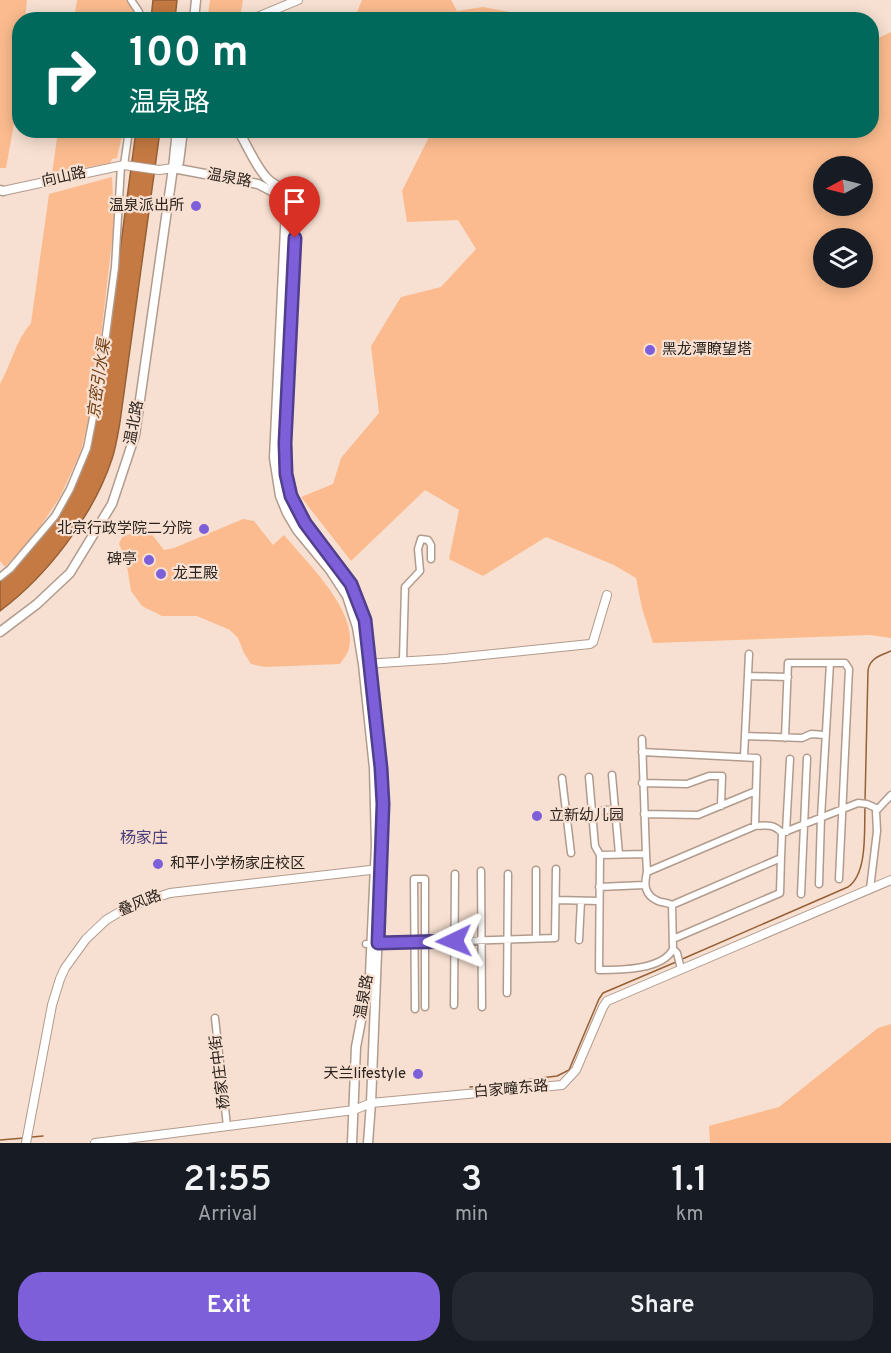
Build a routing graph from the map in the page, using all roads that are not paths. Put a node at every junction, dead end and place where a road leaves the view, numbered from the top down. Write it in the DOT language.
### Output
graph roads {
  1 [pos="298,0"];
  2 [pos="269,12"];
  3 [pos="128,138"];
  4 [pos="176,138"];
  5 [pos="182,138"];
  6 [pos="243,138"];
  7 [pos="123,166"];
  8 [pos="173,168"];
  9 [pos="1,190"];
  10 [pos="291,215"];
  11 [pos="431,559"];
  12 [pos="0,578"];
  13 [pos="607,595"];
  14 [pos="0,632"];
  15 [pos="749,654"];
  16 [pos="403,660"];
  17 [pos="830,663"];
  18 [pos="367,664"];
  19 [pos="748,676"];
  20 [pos="788,678"];
  21 [pos="825,735"];
  22 [pos="745,736"];
  23 [pos="642,738"];
  24 [pos="786,738"];
  25 [pos="642,752"];
  26 [pos="744,756"];
  27 [pos="807,758"];
  28 [pos="790,759"];
  29 [pos="612,775"];
  30 [pos="589,777"];
  31 [pos="562,778"];
  32 [pos="642,783"];
  33 [pos="756,791"];
  34 [pos="891,795"];
  35 [pos="722,806"];
  36 [pos="615,809"];
  37 [pos="841,809"];
  38 [pos="878,809"];
  39 [pos="592,812"];
  40 [pos="644,814"];
  41 [pos="567,815"];
  42 [pos="821,818"];
  43 [pos="755,825"];
  44 [pos="803,825"];
  45 [pos="784,833"];
  46 [pos="571,853"];
  47 [pos="619,854"];
  48 [pos="646,854"];
  49 [pos="600,855"];
  50 [pos="781,858"];
  51 [pos="378,869"];
  52 [pos="556,869"];
  53 [pos="536,870"];
  54 [pos="481,871"];
  55 [pos="647,872"];
  56 [pos="455,874"];
  57 [pos="508,874"];
  58 [pos="839,879"];
  59 [pos="891,880"];
  60 [pos="819,884"];
  61 [pos="644,885"];
  62 [pos="599,887"];
  63 [pos="870,889"];
  64 [pos="801,894"];
  65 [pos="556,900"];
  66 [pos="581,901"];
  67 [pos="599,901"];
  68 [pos="672,905"];
  69 [pos="536,938"];
  70 [pos="508,939"];
  71 [pos="673,939"];
  72 [pos="482,940"];
  73 [pos="579,940"];
  74 [pos="454,941"];
  75 [pos="414,942"];
  76 [pos="425,942"];
  77 [pos="372,944"];
  78 [pos="673,949"];
  79 [pos="679,964"];
  80 [pos="507,993"];
  81 [pos="454,1005"];
  82 [pos="425,1007"];
  83 [pos="482,1007"];
  84 [pos="415,1009"];
  85 [pos="215,1018"];
  86 [pos="371,1103"];
  87 [pos="354,1110"];
  88 [pos="227,1126"];
  89 [pos="27,1139"];
  90 [pos="94,1143"];
  91 [pos="352,1143"];
  92 [pos="368,1143"];
  1 -- 2 [label="street"];
  3 -- 7 [label="street"];
  4 -- 8 [label="main road"];
  5 -- 8 [label="main road"];
  6 -- 10 [label="main road, 温泉路"];
  7 -- 8 [label="street"];
  7 -- 9 [label="street, 向山路"];
  7 -- 12 [label="street"];
  8 -- 10 [label="main road, 温泉路"];
  8 -- 14 [label="main road, 温北路"];
  10 -- 18 [label="main road, 温泉路"];
  11 -- 16 [label="street"];
  13 -- 16 [label="street"];
  15 -- 19 [label="street"];
  16 -- 18 [label="street"];
  17 -- 20 [label="street"];
  17 -- 21 [label="street"];
  17 -- 37 [label="street"];
  18 -- 51 [label="main road, 温泉路"];
  19 -- 20 [label="street"];
  19 -- 22 [label="street"];
  20 -- 24 [label="street"];
  21 -- 24 [label="street"];
  21 -- 42 [label="street"];
  22 -- 24 [label="street"];
  22 -- 26 [label="street"];
  23 -- 25 [label="street"];
  25 -- 26 [label="street"];
  25 -- 32 [label="street"];
  26 -- 33 [label="street"];
  27 -- 44 [label="street"];
  28 -- 45 [label="street"];
  29 -- 36 [label="street"];
  30 -- 39 [label="street"];
  31 -- 41 [label="street"];
  32 -- 35 [label="street"];
  32 -- 40 [label="street"];
  33 -- 35 [label="street"];
  33 -- 43 [label="street"];
  34 -- 38 [label="street"];
  35 -- 40 [label="street"];
  36 -- 39 [label="street"];
  36 -- 47 [label="street"];
  37 -- 38 [label="street"];
  37 -- 42 [label="street"];
  37 -- 58 [label="street"];
  38 -- 63 [label="street"];
  39 -- 41 [label="street"];
  39 -- 49 [label="street"];
  40 -- 48 [label="street"];
  41 -- 46 [label="street"];
  42 -- 44 [label="street"];
  42 -- 60 [label="street"];
  43 -- 45 [label="street"];
  43 -- 55 [label="street"];
  44 -- 45 [label="street"];
  44 -- 64 [label="street"];
  45 -- 50 [label="street"];
  47 -- 48 [label="street"];
  47 -- 49 [label="street"];
  48 -- 55 [label="street"];
  49 -- 62 [label="street"];
  50 -- 68 [label="street"];
  50 -- 71 [label="street"];
  51 -- 77 [label="main road, 温泉路"];
  51 -- 89 [label="street, 叠风路"];
  52 -- 65 [label="street"];
  53 -- 69 [label="street"];
  54 -- 72 [label="street"];
  55 -- 61 [label="street"];
  56 -- 74 [label="street"];
  57 -- 70 [label="street"];
  59 -- 63 [label="street, 白家疃东路"];
  61 -- 62 [label="street"];
  61 -- 68 [label="street"];
  62 -- 67 [label="street"];
  63 -- 79 [label="street, 白家疃东路"];
  65 -- 66 [label="street"];
  65 -- 69 [label="street"];
  66 -- 67 [label="street"];
  66 -- 73 [label="street"];
  67 -- 78 [label="street"];
  68 -- 71 [label="street"];
  69 -- 70 [label="street"];
  70 -- 72 [label="street"];
  70 -- 80 [label="street"];
  71 -- 78 [label="street"];
  72 -- 74 [label="street"];
  72 -- 83 [label="street"];
  74 -- 76 [label="street"];
  74 -- 81 [label="street"];
  75 -- 76 [label="street"];
  75 -- 76 [label="street"];
  75 -- 77 [label="street"];
  75 -- 84 [label="street"];
  76 -- 82 [label="street"];
  77 -- 86 [label="main road, 温泉路"];
  77 -- 87 [label="main road, 温泉路"];
  78 -- 79 [label="street"];
  79 -- 86 [label="street, 白家疃东路"];
  85 -- 88 [label="street, 杨家庄中街"];
  86 -- 87 [label="street, 白家疃东路"];
  86 -- 92 [label="main road, 温泉路"];
  87 -- 88 [label="street, 白家疃东路"];
  87 -- 91 [label="main road, 温泉路"];
  88 -- 90 [label="street, 白家疃东路"];
}
